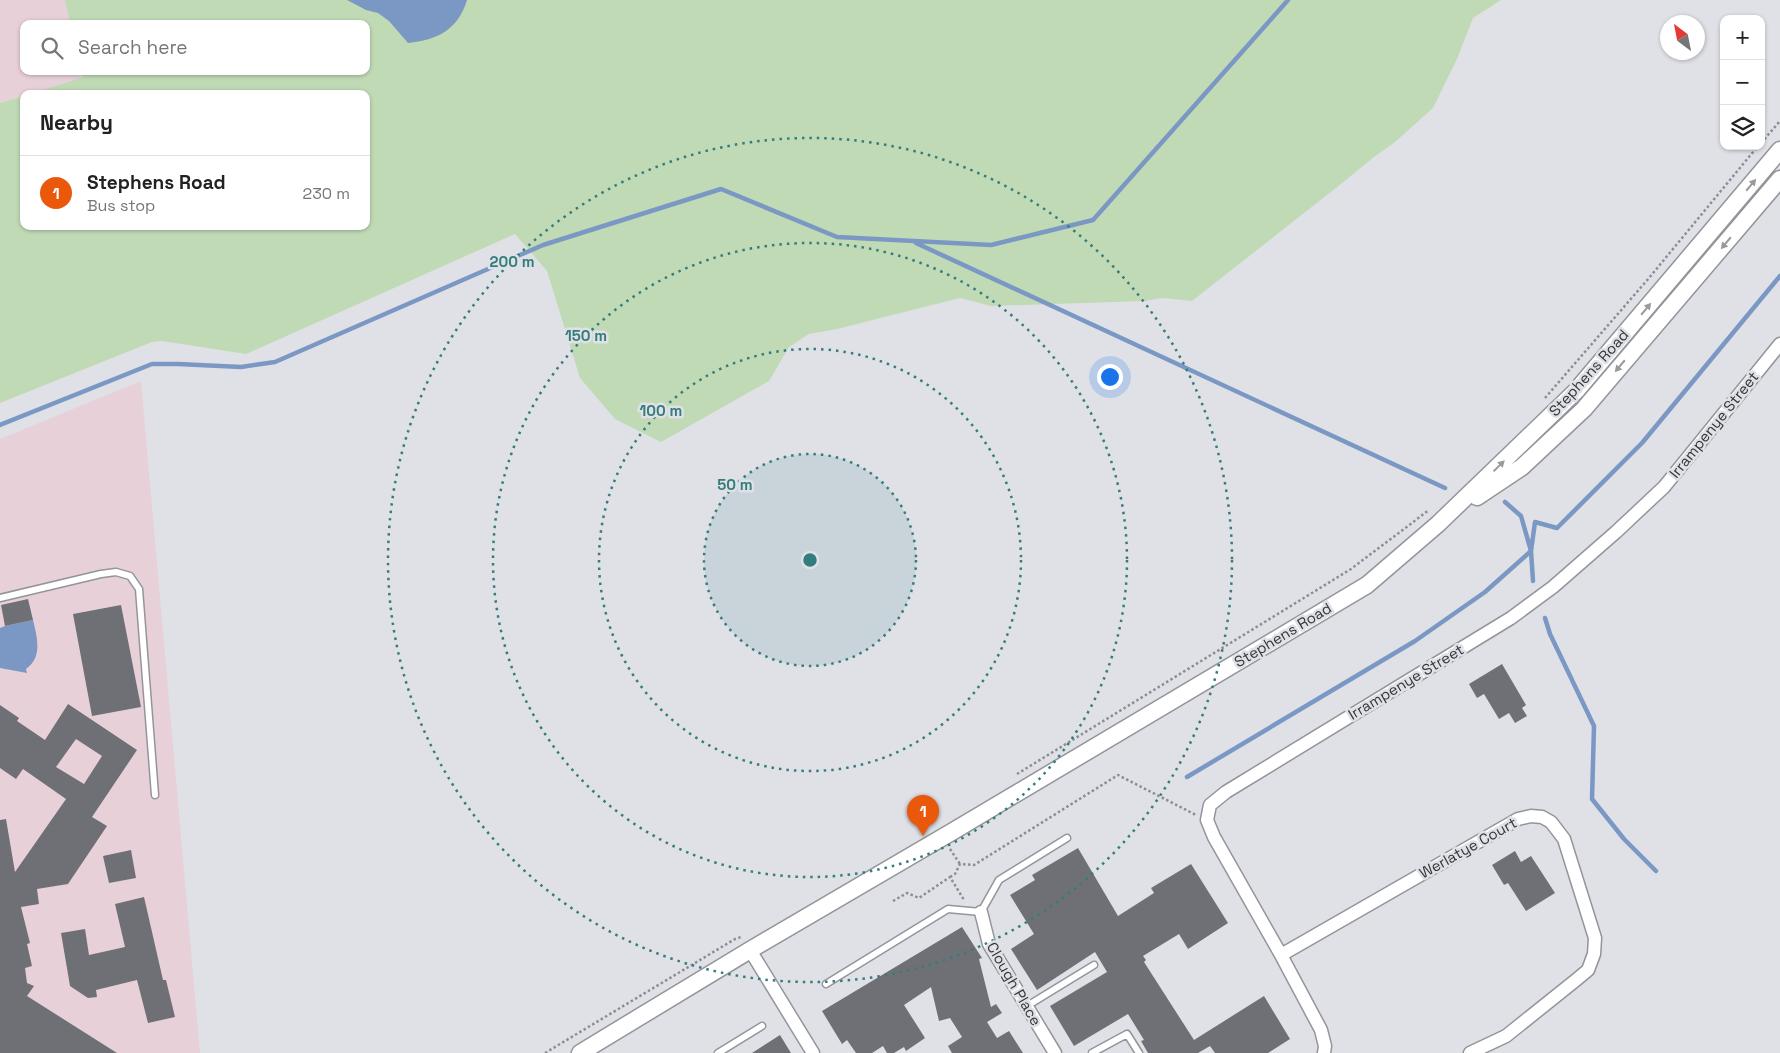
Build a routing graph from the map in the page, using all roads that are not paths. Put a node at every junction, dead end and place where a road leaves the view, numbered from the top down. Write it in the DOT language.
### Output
graph roads {
  1 [pos="1777,160"];
  2 [pos="1780,179"];
  3 [pos="1780,344"];
  4 [pos="1438,524"];
  5 [pos="0,598"];
  6 [pos="155,795"];
  7 [pos="1067,838"];
  8 [pos="981,912"];
  9 [pos="747,943"];
  10 [pos="1281,955"];
  11 [pos="1094,965"];
  12 [pos="826,984"];
  13 [pos="1027,1006"];
  14 [pos="762,1026"];
  15 [pos="580,1053"];
  16 [pos="718,1053"];
  17 [pos="813,1053"];
  18 [pos="1055,1053"];
  19 [pos="1092,1053"];
  20 [pos="1139,1053"];
  21 [pos="1324,1053"];
  22 [pos="1470,1053"];
  4 -- 1 [label="street, Stephens Road, one-way"];
  2 -- 4 [label="street, one-way"];
  3 -- 10 [label="street, Irrampenye Street"];
  4 -- 9 [label="street, Stephens Road"];
  5 -- 6 [label="lane"];
  7 -- 8 [label="lane"];
  8 -- 12 [label="lane"];
  8 -- 13 [label="street, Clough Place"];
  9 -- 15 [label="street, Stephens Road"];
  9 -- 17 [label="street"];
  10 -- 21 [label="street"];
  10 -- 22 [label="street, Werlatye Court"];
  11 -- 13 [label="lane"];
  13 -- 18 [label="street, Clough Place"];
  14 -- 16 [label="lane"];
  19 -- 20 [label="lane"];
}
